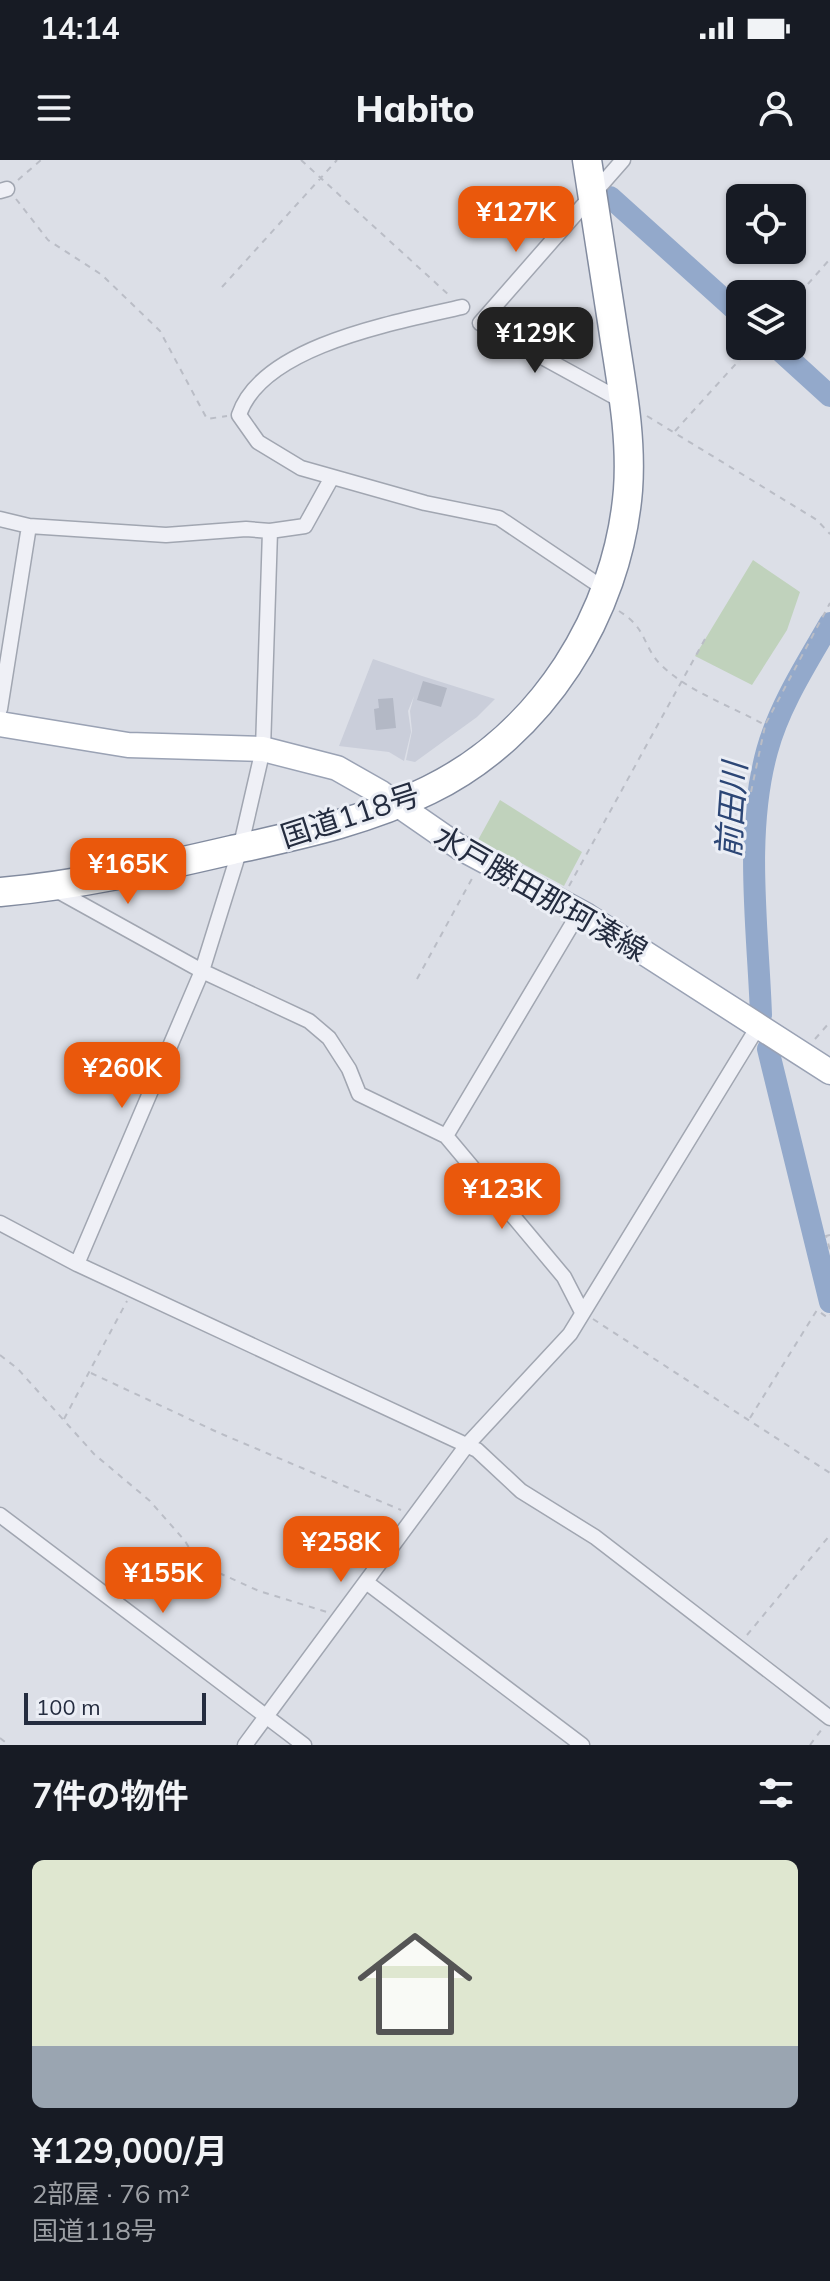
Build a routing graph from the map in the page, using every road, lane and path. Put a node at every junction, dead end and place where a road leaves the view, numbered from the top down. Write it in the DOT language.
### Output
graph roads {
  1 [pos="41,160"];
  2 [pos="301,160"];
  3 [pos="337,160"];
  4 [pos="573,160"];
  5 [pos="587,160"];
  6 [pos="623,160"];
  7 [pos="321,178"];
  8 [pos="4,190"];
  9 [pos="587,201"];
  10 [pos="830,259"];
  11 [pos="806,286"];
  12 [pos="222,287"];
  13 [pos="462,307"];
  14 [pos="739,360"];
  15 [pos="617,398"];
  16 [pos="239,415"];
  17 [pos="674,432"];
  18 [pos="331,479"];
  19 [pos="0,519"];
  20 [pos="29,526"];
  21 [pos="270,531"];
  22 [pos="830,534"];
  23 [pos="600,591"];
  24 [pos="830,603"];
  25 [pos="705,639"];
  26 [pos="684,683"];
  27 [pos="0,709"];
  28 [pos="0,724"];
  29 [pos="765,725"];
  30 [pos="263,749"];
  31 [pos="751,792"];
  32 [pos="389,798"];
  33 [pos="242,839"];
  34 [pos="483,860"];
  35 [pos="0,880"];
  36 [pos="40,882"];
  37 [pos="0,892"];
  38 [pos="570,906"];
  39 [pos="202,971"];
  40 [pos="417,979"];
  41 [pos="830,1022"];
  42 [pos="759,1025"];
  43 [pos="802,1054"];
  44 [pos="830,1072"];
  45 [pos="446,1136"];
  46 [pos="0,1223"];
  47 [pos="830,1235"];
  48 [pos="830,1250"];
  49 [pos="77,1264"];
  50 [pos="133,1290"];
  51 [pos="582,1312"];
  52 [pos="829,1316"];
  53 [pos="0,1355"];
  54 [pos="91,1373"];
  55 [pos="750,1419"];
  56 [pos="64,1420"];
  57 [pos="467,1445"];
  58 [pos="830,1473"];
  59 [pos="0,1515"];
  60 [pos="414,1517"];
  61 [pos="830,1535"];
  62 [pos="366,1582"];
  63 [pos="340,1617"];
  64 [pos="737,1648"];
  65 [pos="267,1717"];
  66 [pos="827,1723"];
  67 [pos="0,1738"];
  68 [pos="9,1745"];
  69 [pos="245,1745"];
  70 [pos="304,1745"];
  71 [pos="582,1745"];
  72 [pos="810,1745"];
  1 -- 8 [label="path"];
  2 -- 7 [label="path"];
  3 -- 7 [label="path"];
  4 -- 9 [label="highway, 国道118号"];
  5 -- 9 [label="highway, 国道118号"];
  6 -- 9 [label="street"];
  7 -- 12 [label="path"];
  7 -- 13 [label="path"];
  8 -- 16 [label="path"];
  9 -- 15 [label="highway, 国道118号"];
  9 -- 15 [label="street"];
  10 -- 11 [label="path"];
  13 -- 16 [label="street"];
  14 -- 17 [label="path"];
  15 -- 17 [label="path"];
  15 -- 23 [label="highway, 国道118号"];
  16 -- 18 [label="street"];
  17 -- 22 [label="path"];
  18 -- 21 [label="street"];
  18 -- 23 [label="street"];
  19 -- 20 [label="street"];
  20 -- 21 [label="street"];
  20 -- 27 [label="street"];
  21 -- 30 [label="street"];
  23 -- 26 [label="path"];
  23 -- 32 [label="highway, 国道118号"];
  24 -- 29 [label="path"];
  25 -- 26 [label="path"];
  26 -- 29 [label="path"];
  26 -- 38 [label="path"];
  28 -- 30 [label="main road, 水戸勝田那珂湊線"];
  29 -- 31 [label="path"];
  30 -- 32 [label="main road, 水戸勝田那珂湊線"];
  30 -- 33 [label="street"];
  32 -- 33 [label="highway, 国道118号"];
  32 -- 34 [label="main road, 水戸勝田那珂湊線"];
  33 -- 36 [label="highway, 国道118号"];
  33 -- 39 [label="street"];
  34 -- 38 [label="main road, 水戸勝田那珂湊線"];
  34 -- 40 [label="path"];
  35 -- 36 [label="highway, 国道118号"];
  36 -- 37 [label="highway, 国道118号"];
  36 -- 39 [label="street"];
  38 -- 42 [label="main road, 水戸勝田那珂湊線"];
  38 -- 45 [label="street"];
  39 -- 45 [label="street"];
  39 -- 49 [label="street"];
  41 -- 43 [label="path"];
  42 -- 43 [label="main road, 水戸勝田那珂湊線"];
  42 -- 51 [label="street"];
  43 -- 44 [label="main road, 水戸勝田那珂湊線"];
  45 -- 51 [label="street"];
  46 -- 49 [label="street"];
  47 -- 48 [label="path"];
  49 -- 50 [label="street"];
  50 -- 54 [label="path"];
  50 -- 57 [label="street"];
  51 -- 55 [label="path"];
  51 -- 57 [label="street"];
  52 -- 55 [label="path"];
  53 -- 56 [label="path"];
  54 -- 56 [label="path"];
  54 -- 60 [label="path"];
  55 -- 58 [label="path"];
  56 -- 63 [label="path"];
  57 -- 60 [label="street"];
  57 -- 64 [label="street"];
  59 -- 65 [label="street"];
  60 -- 62 [label="street"];
  61 -- 64 [label="path"];
  62 -- 63 [label="street"];
  62 -- 71 [label="street"];
  63 -- 65 [label="street"];
  64 -- 66 [label="street"];
  65 -- 69 [label="street"];
  65 -- 70 [label="street"];
  66 -- 72 [label="path"];
  67 -- 68 [label="path"];
}
